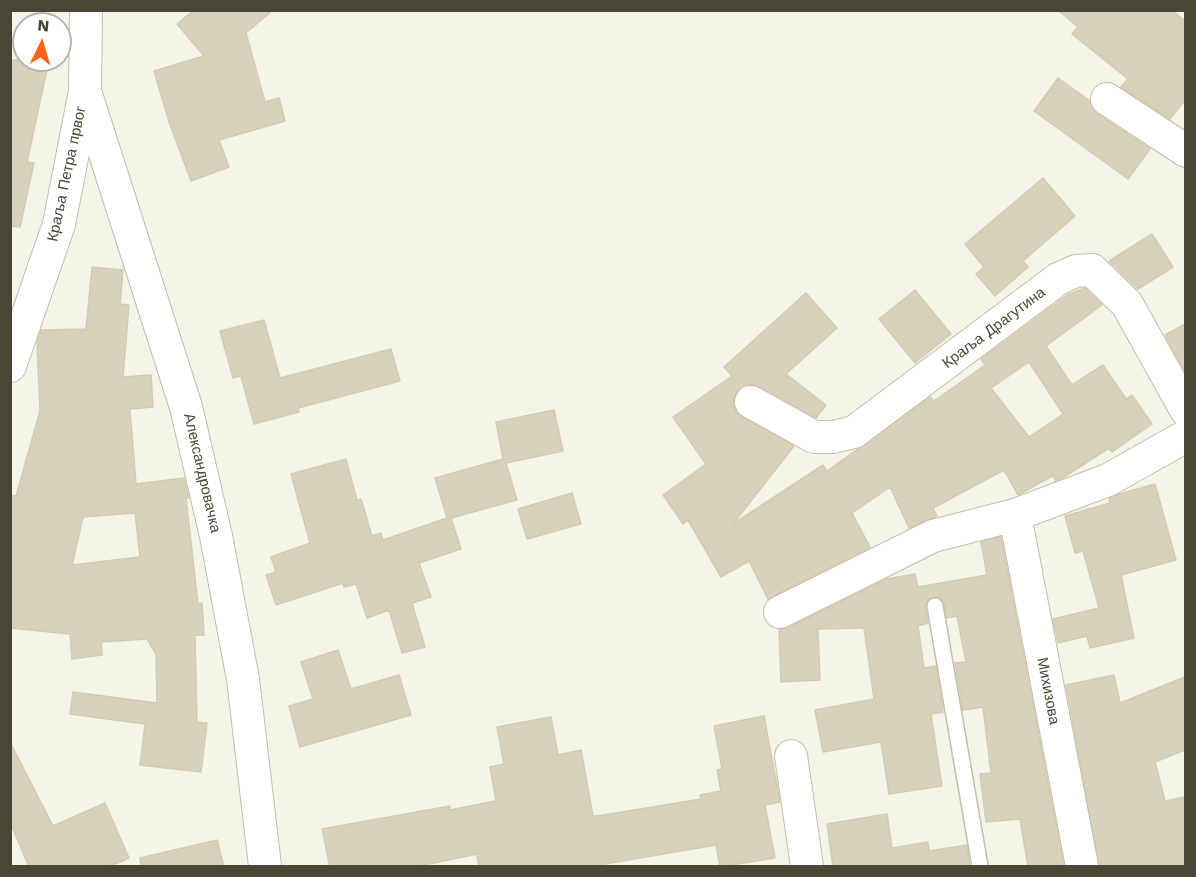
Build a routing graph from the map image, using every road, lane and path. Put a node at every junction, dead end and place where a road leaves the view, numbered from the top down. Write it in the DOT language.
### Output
graph roads {
  1 [pos="86,10"];
  2 [pos="85,91"];
  3 [pos="1107,99"];
  4 [pos="1185,151"];
  5 [pos="10,366"];
  6 [pos="751,402"];
  7 [pos="1185,410"];
  8 [pos="1185,436"];
  9 [pos="1015,515"];
  10 [pos="935,606"];
  11 [pos="780,612"];
  12 [pos="791,756"];
  13 [pos="265,867"];
  14 [pos="807,867"];
  15 [pos="980,867"];
  16 [pos="1082,867"];
  1 -- 2 [label="street, Краља Петра првог"];
  2 -- 5 [label="street, Краља Петра првог"];
  2 -- 13 [label="street, Александровачка"];
  3 -- 4 [label="street"];
  6 -- 7 [label="street, Краља Драгутина"];
  8 -- 9 [label="street"];
  9 -- 11 [label="street"];
  9 -- 16 [label="street, Михизова"];
  10 -- 15 [label="lane"];
  12 -- 14 [label="street"];
}
